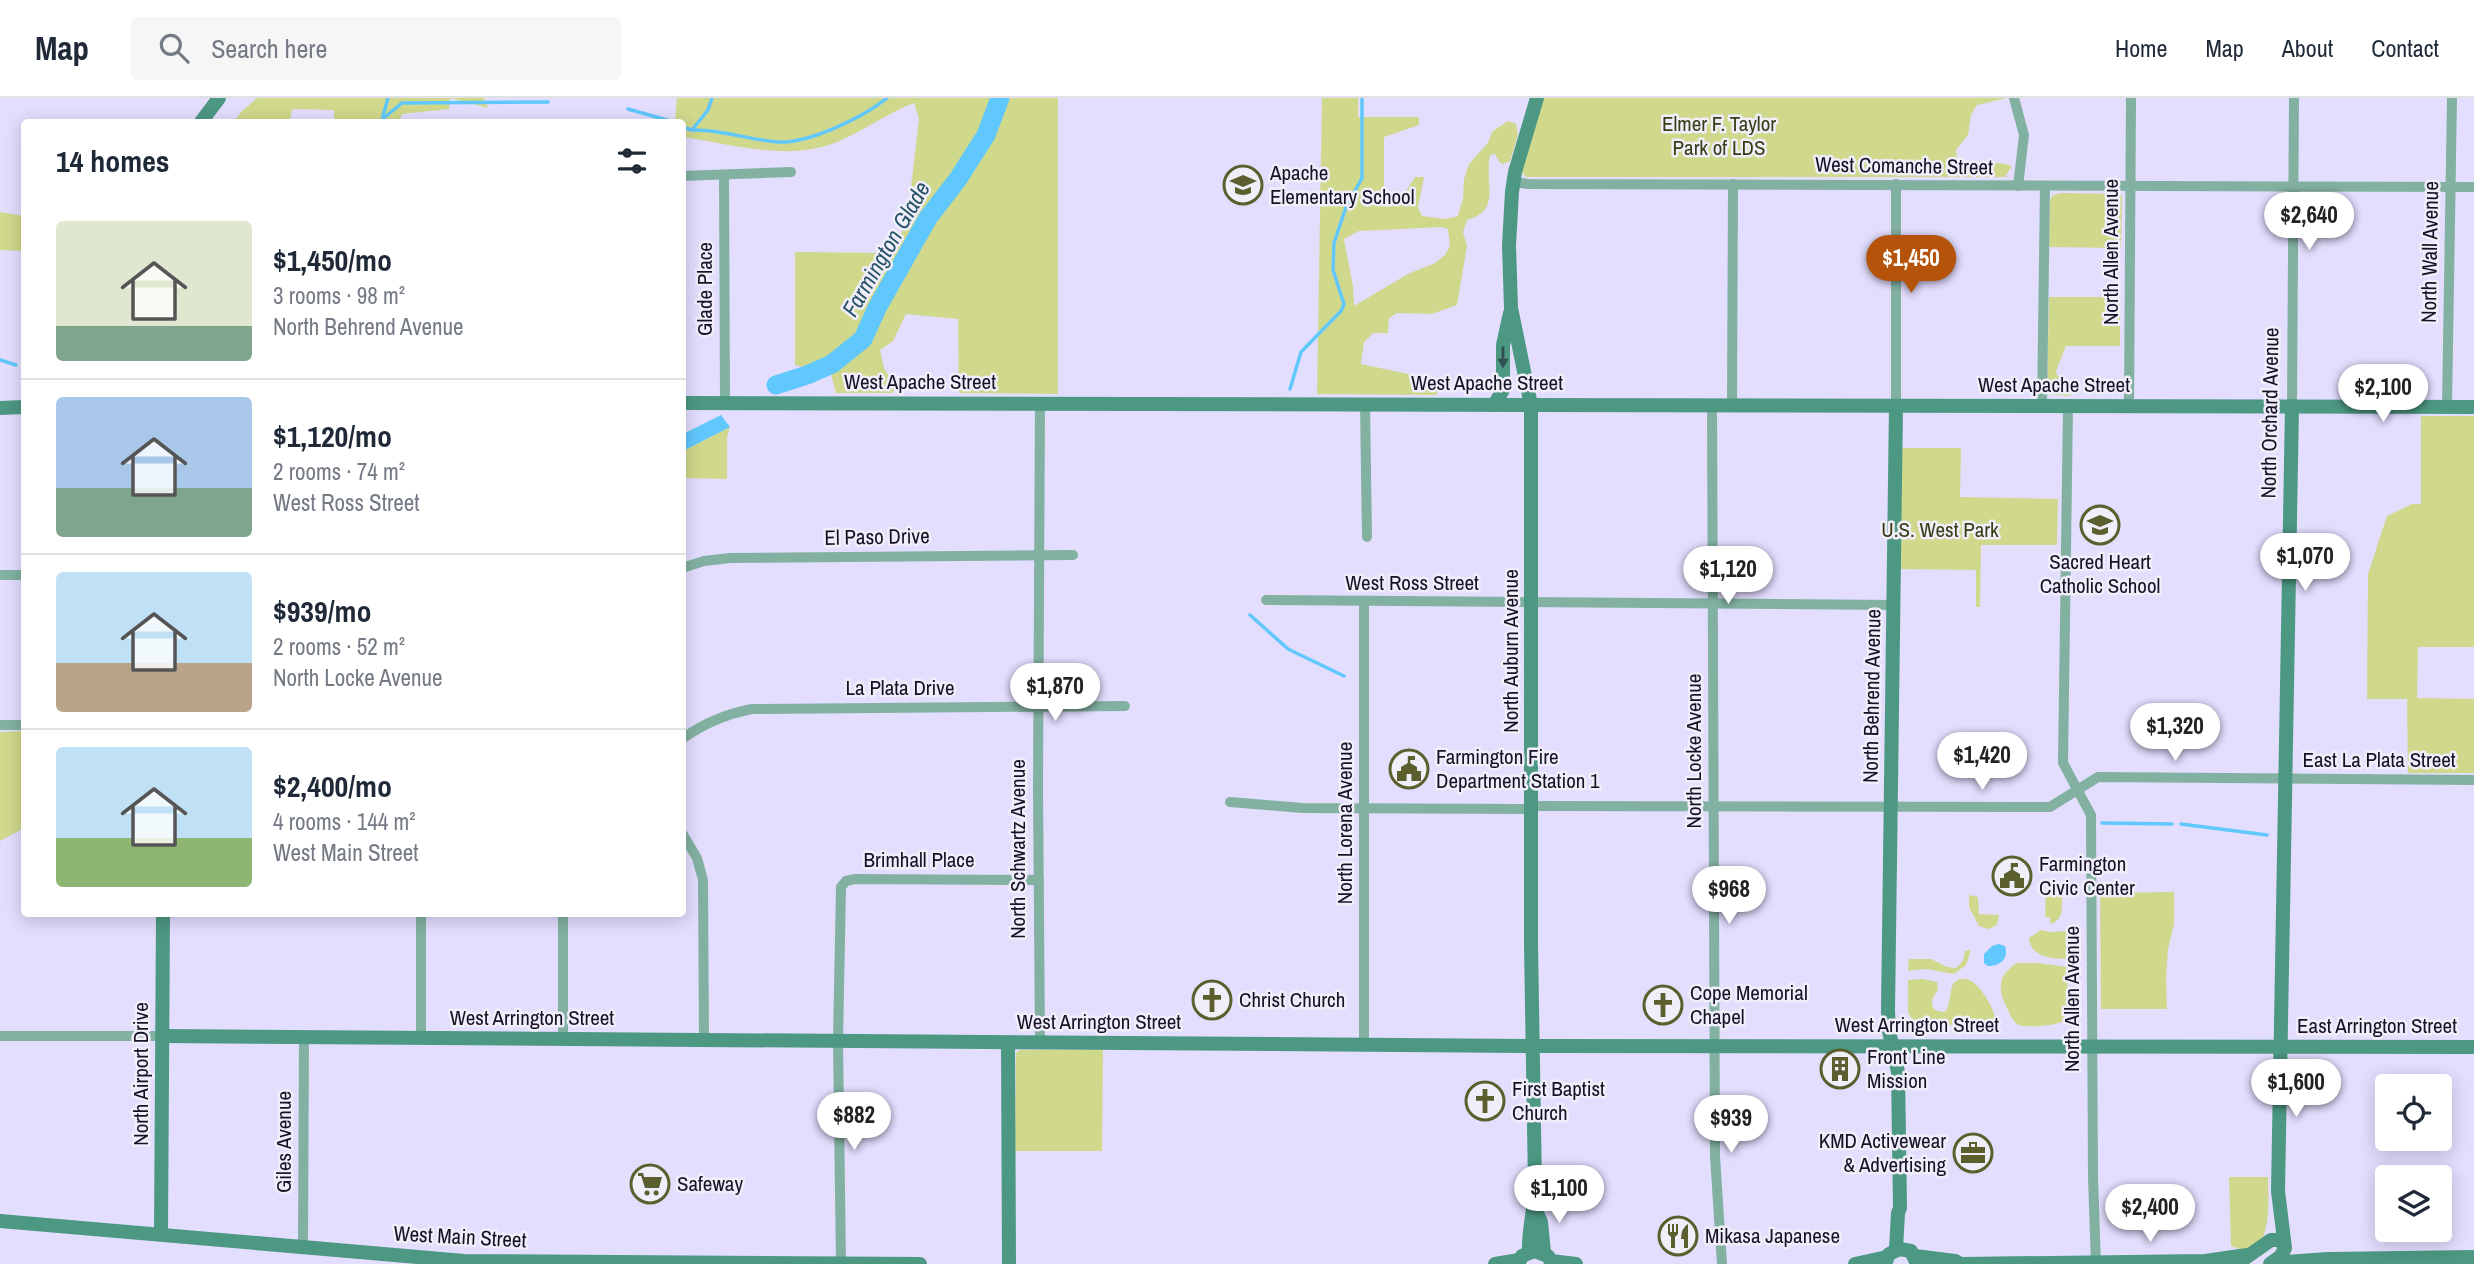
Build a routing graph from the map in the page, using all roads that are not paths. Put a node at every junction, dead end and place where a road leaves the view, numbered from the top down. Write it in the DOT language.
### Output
graph roads {
  1 [pos="219,98"];
  2 [pos="1537,98"];
  3 [pos="2014,98"];
  4 [pos="2132,98"];
  5 [pos="2294,98"];
  6 [pos="2452,98"];
  7 [pos="203,119"];
  8 [pos="791,172"];
  9 [pos="686,176"];
  10 [pos="724,176"];
  11 [pos="1513,182"];
  12 [pos="1733,184"];
  13 [pos="1896,184"];
  14 [pos="2018,186"];
  15 [pos="2045,186"];
  16 [pos="2130,186"];
  17 [pos="2294,187"];
  18 [pos="2451,187"];
  19 [pos="2474,187"];
  20 [pos="1511,308"];
  21 [pos="686,403"];
  22 [pos="724,403"];
  23 [pos="1040,403"];
  24 [pos="1365,404"];
  25 [pos="1494,405"];
  26 [pos="1531,405"];
  27 [pos="1712,405"];
  28 [pos="1732,405"];
  29 [pos="1896,406"];
  30 [pos="2042,406"];
  31 [pos="2068,406"];
  32 [pos="2129,406"];
  33 [pos="2291,406"];
  34 [pos="21,407"];
  35 [pos="2447,407"];
  36 [pos="2474,407"];
  37 [pos="0,408"];
  38 [pos="1367,537"];
  39 [pos="1040,555"];
  40 [pos="1073,555"];
  41 [pos="686,567"];
  42 [pos="0,575"];
  43 [pos="21,575"];
  44 [pos="1266,600"];
  45 [pos="1364,602"];
  46 [pos="1532,603"];
  47 [pos="1712,604"];
  48 [pos="1894,605"];
  49 [pos="1040,706"];
  50 [pos="1125,706"];
  51 [pos="0,725"];
  52 [pos="21,725"];
  53 [pos="686,737"];
  54 [pos="2284,779"];
  55 [pos="2474,780"];
  56 [pos="2077,790"];
  57 [pos="1230,802"];
  58 [pos="1713,806"];
  59 [pos="1531,807"];
  60 [pos="1891,807"];
  61 [pos="1365,808"];
  62 [pos="686,840"];
  63 [pos="1039,880"];
  64 [pos="163,917"];
  65 [pos="421,917"];
  66 [pos="563,917"];
  67 [pos="0,1036"];
  68 [pos="163,1037"];
  69 [pos="304,1037"];
  70 [pos="421,1038"];
  71 [pos="563,1039"];
  72 [pos="704,1040"];
  73 [pos="838,1041"];
  74 [pos="1008,1043"];
  75 [pos="1040,1043"];
  76 [pos="1364,1044"];
  77 [pos="2092,1045"];
  78 [pos="1533,1046"];
  79 [pos="1714,1046"];
  80 [pos="1893,1046"];
  81 [pos="2281,1047"];
  82 [pos="2474,1047"];
  83 [pos="2278,1191"];
  84 [pos="1535,1209"];
  85 [pos="0,1221"];
  86 [pos="161,1234"];
  87 [pos="2268,1241"];
  88 [pos="2284,1246"];
  89 [pos="303,1247"];
  90 [pos="1901,1257"];
  91 [pos="2474,1257"];
  92 [pos="1522,1259"];
  93 [pos="1549,1259"];
  94 [pos="2328,1259"];
  95 [pos="2244,1260"];
  96 [pos="2408,1261"];
  97 [pos="464,1262"];
  98 [pos="2096,1263"];
  99 [pos="2209,1263"];
  100 [pos="841,1264"];
  101 [pos="920,1264"];
  102 [pos="1009,1264"];
  103 [pos="1496,1264"];
  104 [pos="1576,1264"];
  105 [pos="1722,1264"];
  106 [pos="1855,1264"];
  107 [pos="1962,1264"];
  108 [pos="2271,1264"];
  1 -- 7 [label="main road"];
  2 -- 11 [label="main road, North Auburn Avenue"];
  3 -- 14 [label="street"];
  4 -- 16 [label="street, North Allen Avenue"];
  5 -- 17 [label="street, North Orchard Avenue"];
  6 -- 18 [label="street, North Wall Avenue"];
  8 -- 10 [label="street"];
  9 -- 10 [label="street"];
  10 -- 22 [label="street, Glade Place"];
  11 -- 12 [label="street, West Comanche Street"];
  11 -- 20 [label="main road, North Auburn Avenue"];
  12 -- 13 [label="street, West Comanche Street"];
  12 -- 28 [label="street"];
  13 -- 14 [label="street, West Comanche Street"];
  13 -- 29 [label="street, North Behrend Avenue"];
  14 -- 15 [label="street, West Comanche Street"];
  15 -- 16 [label="street, West Comanche Street"];
  15 -- 30 [label="street"];
  16 -- 17 [label="street, West Comanche Street"];
  16 -- 32 [label="street, North Allen Avenue"];
  17 -- 18 [label="street, West Comanche Street"];
  17 -- 33 [label="street, North Orchard Avenue"];
  18 -- 19 [label="street, West Comanche Street"];
  18 -- 35 [label="street, North Wall Avenue"];
  20 -- 25 [label="main road, one-way"];
  20 -- 26 [label="main road, North Auburn Avenue"];
  21 -- 22 [label="main road, West Apache Street"];
  22 -- 23 [label="main road, West Apache Street"];
  23 -- 24 [label="main road, West Apache Street"];
  23 -- 39 [label="street, North Schwartz Avenue"];
  24 -- 25 [label="main road, West Apache Street"];
  24 -- 38 [label="street"];
  25 -- 26 [label="main road, West Apache Street"];
  26 -- 27 [label="main road, West Apache Street"];
  26 -- 46 [label="main road, North Auburn Avenue"];
  27 -- 28 [label="main road, West Apache Street"];
  27 -- 47 [label="street, North Locke Avenue"];
  28 -- 29 [label="main road, West Apache Street"];
  29 -- 30 [label="main road, West Apache Street"];
  29 -- 48 [label="main road, North Behrend Avenue"];
  30 -- 31 [label="main road, West Apache Street"];
  31 -- 32 [label="main road, West Apache Street"];
  31 -- 56 [label="street, North Allen Avenue"];
  32 -- 33 [label="main road, West Apache Street"];
  33 -- 35 [label="main road, West Apache Street"];
  33 -- 54 [label="main road, North Orchard Avenue"];
  34 -- 37 [label="main road"];
  35 -- 36 [label="main road, West Apache Street"];
  39 -- 40 [label="street, El Paso Drive"];
  39 -- 41 [label="street, El Paso Drive"];
  39 -- 49 [label="street, North Schwartz Avenue"];
  42 -- 43 [label="street"];
  44 -- 45 [label="street, West Ross Street"];
  45 -- 46 [label="street, West Ross Street"];
  45 -- 61 [label="street, North Lorena Avenue"];
  46 -- 47 [label="street, West Ross Street"];
  46 -- 59 [label="main road, North Auburn Avenue"];
  47 -- 48 [label="street, West Ross Street"];
  47 -- 58 [label="street, North Locke Avenue"];
  48 -- 60 [label="main road, North Behrend Avenue"];
  49 -- 50 [label="street, La Plata Drive"];
  49 -- 53 [label="street, La Plata Drive"];
  49 -- 63 [label="street, North Schwartz Avenue"];
  51 -- 52 [label="street"];
  54 -- 55 [label="street, East La Plata Street"];
  54 -- 56 [label="street, East La Plata Street"];
  54 -- 81 [label="main road, North Orchard Avenue"];
  56 -- 60 [label="street, East La Plata Street"];
  56 -- 77 [label="street, North Allen Avenue"];
  57 -- 61 [label="street, East La Plata Street"];
  58 -- 59 [label="street, East La Plata Street"];
  58 -- 60 [label="street, East La Plata Street"];
  58 -- 79 [label="street, North Locke Avenue"];
  59 -- 61 [label="street, East La Plata Street"];
  59 -- 78 [label="main road, North Auburn Avenue"];
  60 -- 80 [label="main road, North Behrend Avenue"];
  61 -- 76 [label="street, North Lorena Avenue"];
  62 -- 72 [label="street"];
  63 -- 73 [label="street, Brimhall Place"];
  63 -- 75 [label="street, North Schwartz Avenue"];
  64 -- 68 [label="main road, North Airport Drive"];
  65 -- 70 [label="street"];
  66 -- 71 [label="street"];
  67 -- 68 [label="street, West Arrington Street"];
  68 -- 69 [label="main road, West Arrington Street"];
  68 -- 86 [label="main road, North Airport Drive"];
  69 -- 70 [label="main road, West Arrington Street"];
  69 -- 89 [label="street, Giles Avenue"];
  70 -- 71 [label="main road, West Arrington Street"];
  71 -- 72 [label="main road, West Arrington Street"];
  72 -- 73 [label="main road, West Arrington Street"];
  73 -- 74 [label="main road, West Arrington Street"];
  73 -- 100 [label="street"];
  74 -- 75 [label="main road, West Arrington Street"];
  74 -- 102 [label="main road"];
  75 -- 76 [label="main road, West Arrington Street"];
  76 -- 78 [label="main road, West Arrington Street"];
  77 -- 80 [label="main road, West Arrington Street"];
  77 -- 81 [label="main road, West Arrington Street"];
  77 -- 98 [label="street, North Allen Avenue"];
  78 -- 79 [label="main road, West Arrington Street"];
  78 -- 84 [label="main road, North Auburn Avenue"];
  79 -- 80 [label="main road, West Arrington Street"];
  79 -- 105 [label="street, North Locke Avenue"];
  80 -- 90 [label="main road, North Behrend Avenue"];
  81 -- 82 [label="main road, East Arrington Street"];
  81 -- 83 [label="main road, North Orchard Avenue"];
  83 -- 87 [label="main road, North Orchard Avenue"];
  83 -- 88 [label="main road, North Orchard Avenue"];
  84 -- 92 [label="main road, North Auburn Avenue"];
  84 -- 93 [label="main road, North Auburn Avenue"];
  85 -- 86 [label="main road, West Main Street"];
  86 -- 89 [label="main road, West Main Street"];
  87 -- 88 [label="main road"];
  87 -- 95 [label="main road"];
  88 -- 94 [label="main road"];
  88 -- 108 [label="main road"];
  89 -- 97 [label="main road, West Main Street"];
  90 -- 106 [label="main road"];
  90 -- 107 [label="main road"];
  91 -- 96 [label="main road"];
  92 -- 93 [label="main road"];
  92 -- 103 [label="main road"];
  93 -- 104 [label="main road"];
  94 -- 96 [label="main road"];
  94 -- 108 [label="main road"];
  95 -- 99 [label="main road"];
  97 -- 100 [label="main road, West Main Street"];
  98 -- 99 [label="main road"];
  98 -- 107 [label="main road"];
  100 -- 101 [label="main road, West Main Street"];
}
